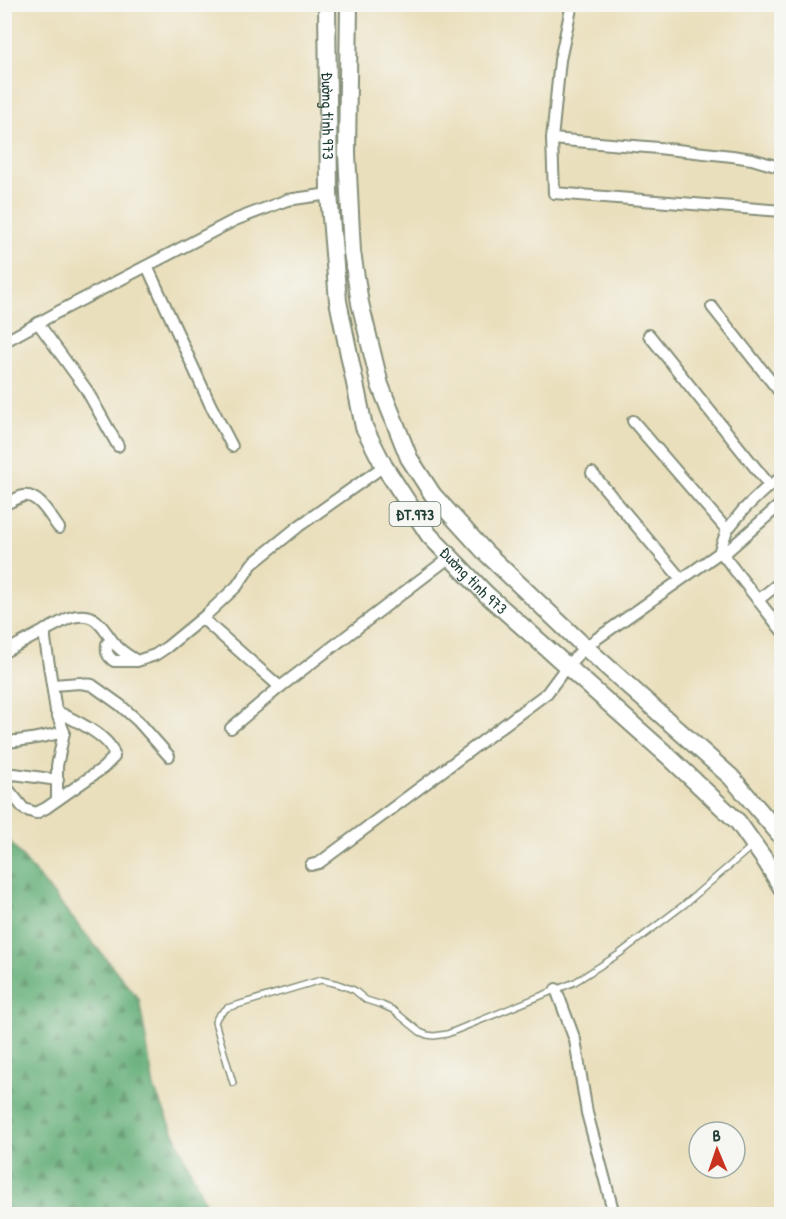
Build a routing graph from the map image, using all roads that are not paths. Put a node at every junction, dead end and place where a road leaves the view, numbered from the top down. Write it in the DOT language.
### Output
graph roads {
  1 [pos="327,4"];
  2 [pos="349,4"];
  3 [pos="572,4"];
  4 [pos="552,139"];
  5 [pos="782,168"];
  6 [pos="329,194"];
  7 [pos="330,211"];
  8 [pos="350,211"];
  9 [pos="782,211"];
  10 [pos="147,266"];
  11 [pos="712,307"];
  12 [pos="38,323"];
  13 [pos="649,336"];
  14 [pos="5,339"];
  15 [pos="782,395"];
  16 [pos="633,421"];
  17 [pos="118,446"];
  18 [pos="232,446"];
  19 [pos="384,466"];
  20 [pos="592,472"];
  21 [pos="782,477"];
  22 [pos="771,486"];
  23 [pos="782,503"];
  24 [pos="4,505"];
  25 [pos="59,528"];
  26 [pos="727,530"];
  27 [pos="721,554"];
  28 [pos="450,557"];
  29 [pos="681,579"];
  30 [pos="782,581"];
  31 [pos="758,600"];
  32 [pos="204,620"];
  33 [pos="45,630"];
  34 [pos="782,631"];
  35 [pos="585,647"];
  36 [pos="4,652"];
  37 [pos="567,666"];
  38 [pos="53,685"];
  39 [pos="280,687"];
  40 [pos="56,711"];
  41 [pos="231,728"];
  42 [pos="64,732"];
  43 [pos="4,742"];
  44 [pos="169,756"];
  45 [pos="58,780"];
  46 [pos="4,783"];
  47 [pos="57,800"];
  48 [pos="782,837"];
  49 [pos="754,844"];
  50 [pos="311,865"];
  51 [pos="782,888"];
  52 [pos="556,989"];
  53 [pos="233,1083"];
  54 [pos="614,1215"];
  1 -- 6 [label="main road, Đường tỉnh 973 / ĐT.973"];
  2 -- 8 [label="main road, Đường tỉnh 973 / ĐT.973"];
  3 -- 4 [label="street"];
  4 -- 5 [label="street"];
  4 -- 9 [label="street"];
  6 -- 7 [label="main road, Đường tỉnh 973 / ĐT.973"];
  6 -- 10 [label="street"];
  7 -- 8 [label="main road"];
  7 -- 19 [label="main road, Đường tỉnh 973 / ĐT.973"];
  8 -- 35 [label="main road, Đường tỉnh 973 / ĐT.973"];
  10 -- 12 [label="street"];
  10 -- 18 [label="street"];
  11 -- 15 [label="street"];
  12 -- 14 [label="street"];
  12 -- 17 [label="street"];
  13 -- 22 [label="street"];
  16 -- 26 [label="street"];
  19 -- 28 [label="main road, Đường tỉnh 973 / ĐT.973"];
  19 -- 33 [label="street"];
  20 -- 29 [label="street"];
  21 -- 22 [label="street"];
  22 -- 26 [label="street"];
  23 -- 27 [label="street"];
  24 -- 25 [label="street"];
  26 -- 27 [label="street"];
  27 -- 29 [label="street"];
  27 -- 31 [label="street"];
  28 -- 37 [label="main road, Đường tỉnh 973 / ĐT.973"];
  28 -- 39 [label="street"];
  29 -- 35 [label="street"];
  30 -- 31 [label="street"];
  31 -- 34 [label="street"];
  32 -- 39 [label="street"];
  33 -- 36 [label="street"];
  33 -- 38 [label="street"];
  35 -- 37 [label="street"];
  35 -- 48 [label="main road, Đường tỉnh 973 / ĐT.973"];
  37 -- 49 [label="main road, Đường tỉnh 973 / ĐT.973"];
  37 -- 50 [label="street"];
  38 -- 40 [label="street"];
  38 -- 44 [label="street"];
  39 -- 41 [label="street"];
  40 -- 42 [label="street"];
  40 -- 47 [label="street"];
  42 -- 43 [label="street"];
  42 -- 45 [label="street"];
  45 -- 46 [label="street"];
  45 -- 47 [label="street"];
  46 -- 47 [label="street"];
  49 -- 51 [label="main road, Đường tỉnh 973 / ĐT.973"];
  49 -- 52 [label="lane"];
  52 -- 53 [label="lane"];
  52 -- 54 [label="street"];
}
